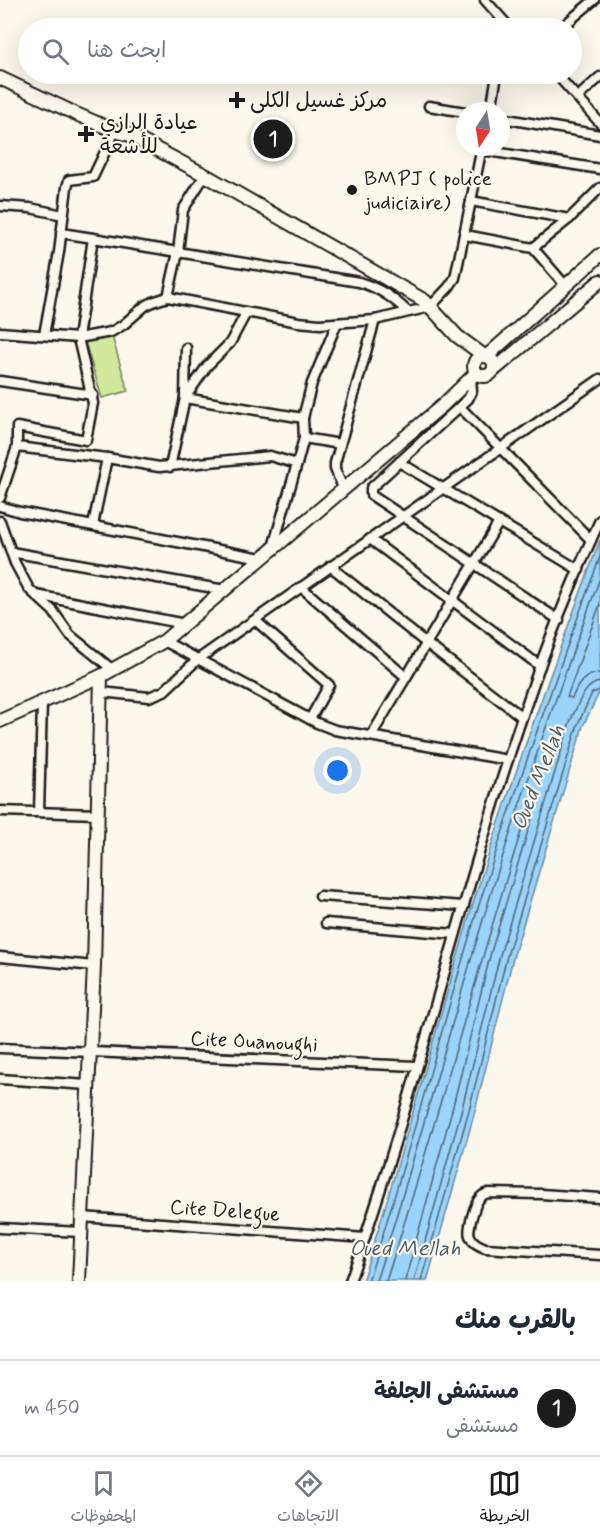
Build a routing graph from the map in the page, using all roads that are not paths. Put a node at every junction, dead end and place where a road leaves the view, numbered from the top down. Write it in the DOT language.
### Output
graph roads {
  1 [pos="486,0"];
  2 [pos="594,0"];
  3 [pos="500,18"];
  4 [pos="573,18"];
  5 [pos="600,77"];
  6 [pos="0,78"];
  7 [pos="495,84"];
  8 [pos="566,84"];
  9 [pos="578,97"];
  10 [pos="492,102"];
  11 [pos="429,106"];
  12 [pos="456,110"];
  13 [pos="510,120"];
  14 [pos="600,123"];
  15 [pos="115,131"];
  16 [pos="600,135"];
  17 [pos="510,154"];
  18 [pos="481,156"];
  19 [pos="600,169"];
  20 [pos="205,175"];
  21 [pos="600,188"];
  22 [pos="471,201"];
  23 [pos="0,206"];
  24 [pos="63,215"];
  25 [pos="569,219"];
  26 [pos="61,233"];
  27 [pos="465,235"];
  28 [pos="93,238"];
  29 [pos="532,248"];
  30 [pos="178,252"];
  31 [pos="600,255"];
  32 [pos="600,281"];
  33 [pos="565,285"];
  34 [pos="168,297"];
  35 [pos="427,304"];
  36 [pos="407,311"];
  37 [pos="246,314"];
  38 [pos="375,320"];
  39 [pos="337,322"];
  40 [pos="0,332"];
  41 [pos="45,335"];
  42 [pos="457,336"];
  43 [pos="78,338"];
  44 [pos="186,348"];
  45 [pos="485,356"];
  46 [pos="494,370"];
  47 [pos="474,372"];
  48 [pos="600,380"];
  49 [pos="0,381"];
  50 [pos="93,395"];
  51 [pos="185,398"];
  52 [pos="460,407"];
  53 [pos="303,418"];
  54 [pos="304,438"];
  55 [pos="86,440"];
  56 [pos="340,444"];
  57 [pos="17,447"];
  58 [pos="500,448"];
  59 [pos="82,454"];
  60 [pos="107,458"];
  61 [pos="399,462"];
  62 [pos="297,464"];
  63 [pos="170,467"];
  64 [pos="343,488"];
  65 [pos="443,488"];
  66 [pos="0,498"];
  67 [pos="0,506"];
  68 [pos="403,516"];
  69 [pos="600,520"];
  70 [pos="0,521"];
  71 [pos="499,522"];
  72 [pos="93,525"];
  73 [pos="370,539"];
  74 [pos="591,540"];
  75 [pos="273,547"];
  76 [pos="11,552"];
  77 [pos="261,558"];
  78 [pos="474,563"];
  79 [pos="330,566"];
  80 [pos="579,570"];
  81 [pos="301,587"];
  82 [pos="225,590"];
  83 [pos="34,595"];
  84 [pos="451,601"];
  85 [pos="255,620"];
  86 [pos="559,620"];
  87 [pos="186,624"];
  88 [pos="164,641"];
  89 [pos="426,643"];
  90 [pos="197,660"];
  91 [pos="540,666"];
  92 [pos="113,670"];
  93 [pos="101,676"];
  94 [pos="406,677"];
  95 [pos="101,692"];
  96 [pos="42,703"];
  97 [pos="522,717"];
  98 [pos="310,720"];
  99 [pos="0,721"];
  100 [pos="371,736"];
  101 [pos="508,760"];
  102 [pos="0,811"];
  103 [pos="39,812"];
  104 [pos="98,814"];
  105 [pos="320,896"];
  106 [pos="464,906"];
  107 [pos="326,923"];
  108 [pos="455,934"];
  109 [pos="0,957"];
  110 [pos="94,966"];
  111 [pos="0,1048"];
  112 [pos="90,1051"];
  113 [pos="416,1066"];
  114 [pos="0,1079"];
  115 [pos="88,1084"];
  116 [pos="600,1198"];
  117 [pos="82,1217"];
  118 [pos="0,1228"];
  119 [pos="81,1232"];
  120 [pos="365,1238"];
  121 [pos="600,1255"];
  122 [pos="79,1281"];
  123 [pos="350,1281"];
  1 -- 3 [label="street"];
  2 -- 4 [label="street"];
  5 -- 9 [label="street"];
  6 -- 15 [label="street"];
  7 -- 10 [label="street"];
  8 -- 9 [label="street"];
  9 -- 14 [label="street"];
  11 -- 12 [label="street"];
  13 -- 16 [label="street"];
  15 -- 20 [label="street"];
  15 -- 24 [label="street"];
  17 -- 19 [label="street"];
  18 -- 22 [label="street"];
  20 -- 30 [label="street"];
  20 -- 35 [label="street"];
  21 -- 25 [label="street"];
  22 -- 25 [label="street"];
  22 -- 27 [label="street"];
  23 -- 24 [label="street"];
  24 -- 26 [label="street"];
  25 -- 29 [label="street"];
  26 -- 28 [label="street"];
  26 -- 41 [label="street"];
  27 -- 29 [label="street"];
  27 -- 35 [label="street"];
  28 -- 30 [label="street"];
  28 -- 43 [label="street"];
  29 -- 33 [label="street"];
  30 -- 34 [label="street"];
  30 -- 36 [label="street"];
  31 -- 33 [label="street"];
  32 -- 46 [label="street"];
  33 -- 45 [label="street"];
  34 -- 37 [label="street"];
  34 -- 43 [label="street"];
  35 -- 36 [label="street"];
  35 -- 42 [label="street"];
  36 -- 38 [label="street"];
  37 -- 39 [label="street"];
  37 -- 51 [label="street"];
  38 -- 39 [label="street"];
  38 -- 56 [label="street"];
  39 -- 53 [label="street"];
  40 -- 41 [label="street"];
  41 -- 43 [label="street"];
  42 -- 45 [label="street"];
  42 -- 47 [label="street"];
  43 -- 50 [label="street"];
  44 -- 51 [label="street"];
  45 -- 46 [label="street"];
  45 -- 47 [label="street"];
  46 -- 47 [label="street"];
  47 -- 52 [label="street"];
  47 -- 64 [label="street"];
  48 -- 58 [label="street"];
  49 -- 50 [label="street"];
  50 -- 55 [label="street"];
  51 -- 53 [label="street"];
  51 -- 63 [label="street"];
  52 -- 58 [label="street"];
  52 -- 61 [label="street"];
  53 -- 54 [label="street"];
  54 -- 56 [label="street"];
  54 -- 62 [label="street"];
  55 -- 57 [label="street"];
  55 -- 59 [label="street"];
  56 -- 64 [label="street"];
  57 -- 59 [label="street"];
  57 -- 66 [label="street"];
  58 -- 65 [label="street"];
  58 -- 74 [label="street"];
  59 -- 60 [label="street"];
  60 -- 63 [label="street"];
  60 -- 72 [label="street"];
  61 -- 65 [label="street"];
  61 -- 68 [label="street"];
  62 -- 63 [label="street"];
  62 -- 75 [label="street"];
  64 -- 75 [label="street"];
  65 -- 68 [label="street"];
  65 -- 71 [label="street"];
  67 -- 72 [label="street"];
  68 -- 73 [label="street"];
  68 -- 78 [label="street"];
  69 -- 74 [label="street"];
  70 -- 76 [label="street"];
  71 -- 78 [label="street"];
  71 -- 80 [label="street"];
  72 -- 77 [label="street"];
  73 -- 79 [label="street"];
  73 -- 84 [label="street"];
  74 -- 80 [label="street"];
  75 -- 77 [label="street"];
  76 -- 82 [label="street"];
  76 -- 83 [label="street"];
  77 -- 82 [label="street"];
  78 -- 84 [label="street"];
  78 -- 86 [label="street"];
  79 -- 81 [label="street"];
  79 -- 89 [label="street"];
  80 -- 86 [label="street"];
  81 -- 85 [label="street"];
  81 -- 94 [label="street"];
  82 -- 87 [label="street"];
  83 -- 87 [label="street"];
  83 -- 92 [label="street"];
  84 -- 89 [label="street"];
  84 -- 91 [label="street"];
  85 -- 90 [label="street"];
  85 -- 98 [label="street"];
  86 -- 91 [label="street"];
  87 -- 88 [label="street"];
  88 -- 90 [label="street"];
  88 -- 92 [label="street"];
  89 -- 94 [label="street"];
  89 -- 97 [label="street"];
  90 -- 95 [label="street"];
  90 -- 98 [label="street"];
  91 -- 97 [label="street"];
  92 -- 93 [label="street"];
  93 -- 95 [label="street"];
  93 -- 96 [label="street"];
  94 -- 100 [label="street"];
  95 -- 104 [label="street"];
  96 -- 99 [label="street"];
  96 -- 103 [label="street"];
  97 -- 101 [label="street"];
  98 -- 100 [label="street"];
  100 -- 101 [label="street"];
  101 -- 106 [label="street"];
  102 -- 103 [label="street"];
  103 -- 104 [label="street"];
  104 -- 110 [label="street"];
  105 -- 106 [label="street"];
  106 -- 108 [label="street"];
  107 -- 108 [label="street"];
  108 -- 113 [label="street"];
  109 -- 110 [label="street"];
  110 -- 112 [label="street"];
  111 -- 112 [label="street, Cite Ouanoughi"];
  112 -- 113 [label="street, Cite Ouanoughi"];
  112 -- 115 [label="street"];
  113 -- 120 [label="street"];
  114 -- 115 [label="street"];
  115 -- 117 [label="street"];
  116 -- 121 [label="street"];
  117 -- 119 [label="street"];
  117 -- 120 [label="street, Cite Delegue"];
  118 -- 119 [label="street"];
  119 -- 122 [label="street"];
  120 -- 123 [label="street"];
}
